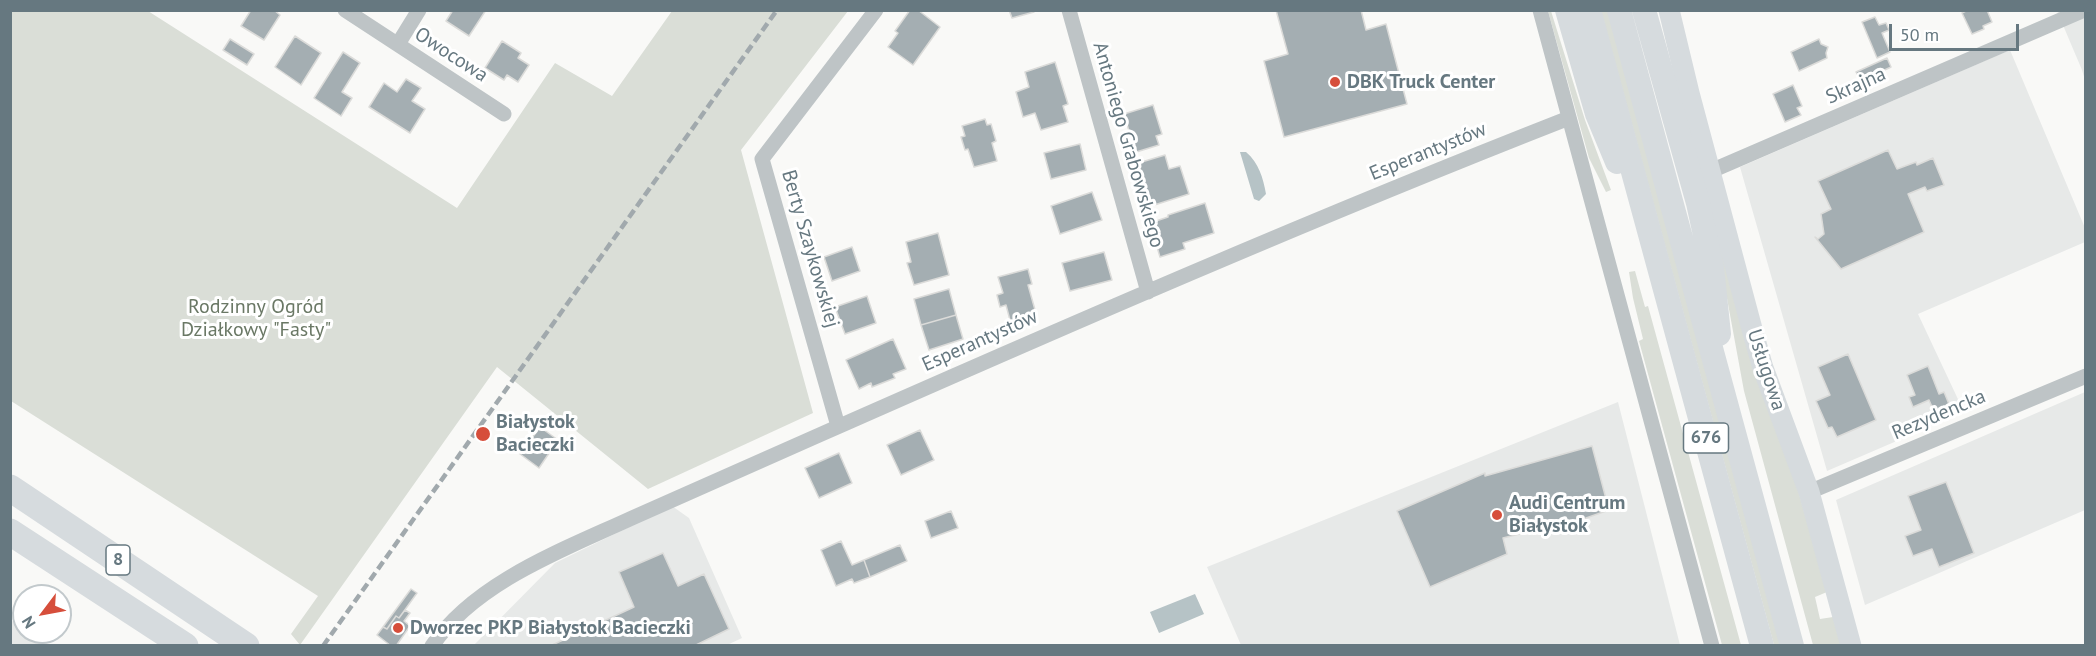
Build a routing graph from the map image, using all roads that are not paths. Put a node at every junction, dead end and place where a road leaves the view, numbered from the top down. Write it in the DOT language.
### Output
graph roads {
  1 [pos="345,10"];
  2 [pos="419,10"];
  3 [pos="876,10"];
  4 [pos="1069,10"];
  5 [pos="1540,10"];
  6 [pos="1567,10"];
  7 [pos="1589,10"];
  8 [pos="1619,10"];
  9 [pos="1644,10"];
  10 [pos="1669,10"];
  11 [pos="2084,10"];
  12 [pos="398,44"];
  13 [pos="504,114"];
  14 [pos="1569,118"];
  15 [pos="1711,171"];
  16 [pos="1649,231"];
  17 [pos="1148,291"];
  18 [pos="2085,376"];
  19 [pos="1726,405"];
  20 [pos="838,426"];
  21 [pos="10,488"];
  22 [pos="1809,492"];
  23 [pos="10,532"];
  24 [pos="236,639"];
  25 [pos="185,645"];
  26 [pos="432,645"];
  27 [pos="1712,645"];
  28 [pos="1762,645"];
  29 [pos="1792,645"];
  30 [pos="1851,645"];
  1 -- 12 [label="street, Owocowa"];
  2 -- 12 [label="street"];
  3 -- 20 [label="street, Berty Szaykowskiej"];
  4 -- 17 [label="street, Antoniego Grabowskiego"];
  5 -- 14 [label="street"];
  6 -- 16 [label="main road"];
  7 -- 16 [label="main road, 676"];
  8 -- 19 [label="main road, 676"];
  9 -- 19 [label="main road"];
  10 -- 15 [label="street, Usługowa"];
  11 -- 15 [label="street, Skrajna"];
  12 -- 13 [label="street, Owocowa"];
  14 -- 17 [label="street, Esperantystów"];
  14 -- 27 [label="street"];
  15 -- 22 [label="street, Usługowa"];
  16 -- 28 [label="main road, 676"];
  17 -- 20 [label="street, Esperantystów"];
  18 -- 22 [label="street, Rezydencka"];
  19 -- 29 [label="main road, 676"];
  20 -- 26 [label="street, Esperantystów"];
  21 -- 24 [label="highway, 8"];
  22 -- 30 [label="street, Usługowa"];
  23 -- 25 [label="highway, 8"];
}
